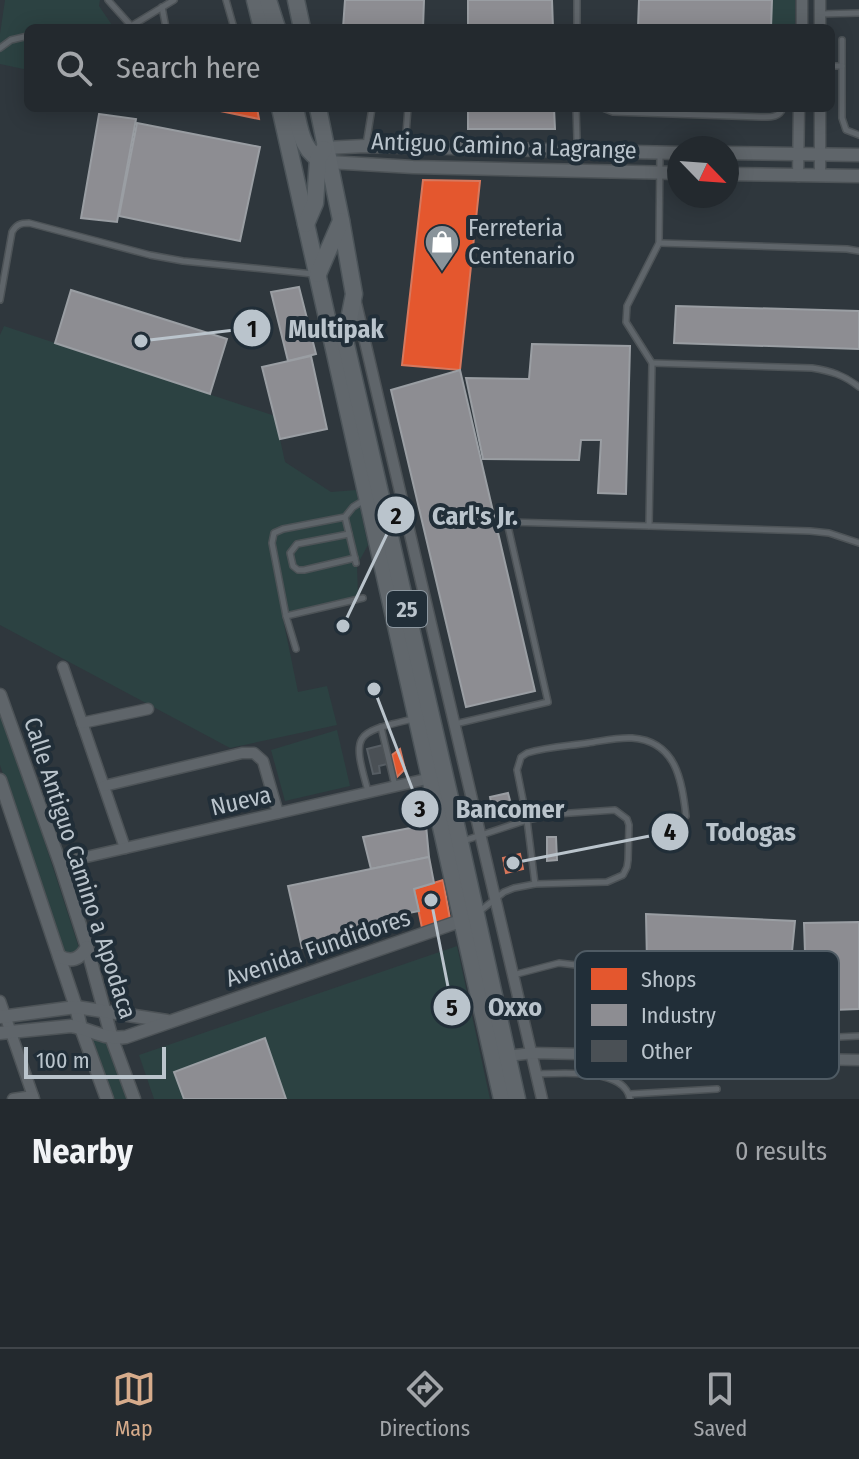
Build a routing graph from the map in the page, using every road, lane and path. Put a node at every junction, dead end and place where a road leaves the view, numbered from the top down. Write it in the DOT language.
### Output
graph roads {
  1 [pos="108,0"];
  2 [pos="174,0"];
  3 [pos="226,0"];
  4 [pos="255,0"];
  5 [pos="268,0"];
  6 [pos="296,0"];
  7 [pos="577,0"];
  8 [pos="802,0"];
  9 [pos="820,0"];
  10 [pos="162,7"];
  11 [pos="859,13"];
  12 [pos="820,14"];
  13 [pos="128,24"];
  14 [pos="135,24"];
  15 [pos="165,24"];
  16 [pos="233,24"];
  17 [pos="261,24"];
  18 [pos="276,24"];
  19 [pos="301,24"];
  20 [pos="577,24"];
  21 [pos="802,24"];
  22 [pos="820,24"];
  23 [pos="24,37"];
  24 [pos="842,40"];
  25 [pos="0,48"];
  26 [pos="835,66"];
  27 [pos="842,66"];
  28 [pos="281,112"];
  29 [pos="296,112"];
  30 [pos="318,112"];
  31 [pos="371,112"];
  32 [pos="408,112"];
  33 [pos="576,112"];
  34 [pos="613,112"];
  35 [pos="781,112"];
  36 [pos="799,112"];
  37 [pos="820,112"];
  38 [pos="859,135"];
  39 [pos="365,146"];
  40 [pos="405,147"];
  41 [pos="577,150"];
  42 [pos="660,152"];
  43 [pos="667,152"];
  44 [pos="739,153"];
  45 [pos="798,153"];
  46 [pos="820,154"];
  47 [pos="859,155"];
  48 [pos="324,156"];
  49 [pos="578,171"];
  50 [pos="659,173"];
  51 [pos="667,173"];
  52 [pos="739,174"];
  53 [pos="798,176"];
  54 [pos="820,176"];
  55 [pos="859,176"];
  56 [pos="341,220"];
  57 [pos="306,224"];
  58 [pos="659,243"];
  59 [pos="859,251"];
  60 [pos="318,274"];
  61 [pos="354,294"];
  62 [pos="0,300"];
  63 [pos="345,340"];
  64 [pos="652,363"];
  65 [pos="859,387"];
  66 [pos="367,498"];
  67 [pos="345,517"];
  68 [pos="649,526"];
  69 [pos="349,534"];
  70 [pos="859,543"];
  71 [pos="363,598"];
  72 [pos="286,616"];
  73 [pos="296,649"];
  74 [pos="63,667"];
  75 [pos="0,695"];
  76 [pos="148,709"];
  77 [pos="418,718"];
  78 [pos="82,723"];
  79 [pos="455,724"];
  80 [pos="381,727"];
  81 [pos="431,778"];
  82 [pos="0,780"];
  83 [pos="104,786"];
  84 [pos="395,786"];
  85 [pos="368,792"];
  86 [pos="278,813"];
  87 [pos="686,816"];
  88 [pos="527,820"];
  89 [pos="480,836"];
  90 [pos="460,842"];
  91 [pos="125,848"];
  92 [pos="60,863"];
  93 [pos="535,884"];
  94 [pos="496,900"];
  95 [pos="468,918"];
  96 [pos="87,947"];
  97 [pos="59,956"];
  98 [pos="575,965"];
  99 [pos="513,975"];
  100 [pos="0,1001"];
  101 [pos="76,1007"];
  102 [pos="104,1011"];
  103 [pos="3,1017"];
  104 [pos="172,1021"];
  105 [pos="81,1028"];
  106 [pos="5,1032"];
  107 [pos="859,1036"];
  108 [pos="839,1037"];
  109 [pos="112,1039"];
  110 [pos="533,1053"];
  111 [pos="575,1054"];
  112 [pos="507,1056"];
  113 [pos="537,1074"];
  114 [pos="575,1076"];
  115 [pos="608,1079"];
  116 [pos="717,1089"];
  117 [pos="34,1097"];
  118 [pos="630,1097"];
  119 [pos="13,1099"];
  120 [pos="107,1099"];
  121 [pos="134,1099"];
  122 [pos="502,1099"];
  123 [pos="517,1099"];
  124 [pos="542,1099"];
  1 -- 13 [label="lane"];
  2 -- 10 [label="lane"];
  3 -- 16 [label="lane"];
  4 -- 17 [label="main road"];
  5 -- 18 [label="main road"];
  6 -- 19 [label="main road"];
  7 -- 20 [label="lane"];
  8 -- 21 [label="street"];
  9 -- 12 [label="street"];
  10 -- 14 [label="lane"];
  10 -- 15 [label="lane"];
  11 -- 12 [label="lane"];
  12 -- 22 [label="street"];
  23 -- 25 [label="lane"];
  24 -- 27 [label="lane"];
  26 -- 27 [label="lane"];
  27 -- 38 [label="lane"];
  28 -- 57 [label="main road, 25"];
  29 -- 48 [label="main road"];
  30 -- 48 [label="main road, 25"];
  31 -- 39 [label="lane"];
  32 -- 40 [label="lane"];
  33 -- 41 [label="lane"];
  34 -- 35 [label="lane"];
  36 -- 45 [label="street"];
  37 -- 46 [label="street"];
  39 -- 40 [label="street, Antiguo Camino a Lagrange"];
  39 -- 48 [label="street, Antiguo Camino a Lagrange"];
  40 -- 41 [label="street, Antiguo Camino a Lagrange"];
  41 -- 42 [label="street, Antiguo Camino a Lagrange"];
  41 -- 49 [label="lane"];
  42 -- 43 [label="street, Antiguo Camino a Lagrange"];
  42 -- 50 [label="lane"];
  44 -- 45 [label="street"];
  45 -- 46 [label="street"];
  45 -- 53 [label="street"];
  46 -- 47 [label="street"];
  46 -- 54 [label="street"];
  48 -- 49 [label="street, Antiguo Camino a Lagrange"];
  48 -- 56 [label="main road, 25"];
  48 -- 57 [label="main road"];
  49 -- 50 [label="street, Antiguo Camino a Lagrange"];
  50 -- 51 [label="street, Antiguo Camino a Lagrange"];
  50 -- 58 [label="lane"];
  52 -- 53 [label="street"];
  53 -- 54 [label="street"];
  54 -- 55 [label="street"];
  56 -- 60 [label="main road"];
  56 -- 61 [label="main road, 25"];
  57 -- 60 [label="main road, 25"];
  58 -- 59 [label="lane"];
  58 -- 64 [label="lane"];
  60 -- 62 [label="lane"];
  60 -- 63 [label="main road"];
  60 -- 66 [label="main road, 25"];
  61 -- 63 [label="main road, 25"];
  61 -- 79 [label="street"];
  63 -- 90 [label="main road, 25"];
  64 -- 65 [label="lane"];
  64 -- 68 [label="lane"];
  66 -- 67 [label="lane"];
  66 -- 77 [label="main road, 25"];
  67 -- 69 [label="lane"];
  67 -- 72 [label="lane"];
  68 -- 70 [label="lane"];
  68 -- 79 [label="lane"];
  69 -- 69 [label="lane"];
  71 -- 72 [label="lane"];
  72 -- 73 [label="lane"];
  74 -- 78 [label="street"];
  75 -- 92 [label="street, Calle Antiguo Camino a Apodaca"];
  76 -- 78 [label="street"];
  77 -- 80 [label="lane"];
  77 -- 81 [label="main road, 25"];
  78 -- 83 [label="street"];
  79 -- 89 [label="street"];
  80 -- 84 [label="lane"];
  80 -- 85 [label="lane"];
  81 -- 84 [label="street, Nueva"];
  81 -- 95 [label="main road, 25"];
  82 -- 97 [label="street, Calle Antiguo Camino a Apodaca"];
  83 -- 86 [label="street"];
  83 -- 91 [label="street"];
  84 -- 85 [label="street, Nueva"];
  85 -- 86 [label="street, Nueva"];
  86 -- 91 [label="street, Nueva"];
  87 -- 88 [label="lane"];
  88 -- 89 [label="lane"];
  88 -- 93 [label="lane"];
  88 -- 93 [label="lane"];
  89 -- 90 [label="lane"];
  89 -- 94 [label="street"];
  90 -- 95 [label="main road, 25"];
  91 -- 92 [label="street, Nueva"];
  92 -- 96 [label="street, Calle Antiguo Camino a Apodaca"];
  93 -- 94 [label="lane"];
  94 -- 95 [label="lane"];
  94 -- 99 [label="street"];
  95 -- 104 [label="street, Avenida Fundidores"];
  95 -- 112 [label="main road, 25"];
  95 -- 122 [label="main road, 25"];
  96 -- 97 [label="street"];
  96 -- 102 [label="street, Calle Antiguo Camino a Apodaca"];
  97 -- 101 [label="street, Calle Antiguo Camino a Apodaca"];
  98 -- 99 [label="lane"];
  99 -- 110 [label="street"];
  100 -- 103 [label="street"];
  101 -- 102 [label="street, Avenida Fundidores"];
  101 -- 103 [label="street, Avenida Fundidores"];
  101 -- 105 [label="street, Calle Antiguo Camino a Apodaca"];
  102 -- 104 [label="street, Avenida Fundidores"];
  102 -- 109 [label="street, Calle Antiguo Camino a Apodaca"];
  103 -- 106 [label="street"];
  104 -- 109 [label="street, Avenida Fundidores"];
  105 -- 106 [label="street"];
  105 -- 109 [label="street"];
  105 -- 120 [label="street, Calle Antiguo Camino a Apodaca"];
  106 -- 117 [label="street"];
  107 -- 108 [label="lane"];
  109 -- 121 [label="street, Calle Antiguo Camino a Apodaca"];
  110 -- 111 [label="street"];
  110 -- 112 [label="street"];
  110 -- 113 [label="street"];
  112 -- 123 [label="main road, 25"];
  113 -- 114 [label="lane"];
  113 -- 124 [label="street"];
  115 -- 118 [label="lane"];
  116 -- 118 [label="lane"];
  117 -- 119 [label="street"];
}
